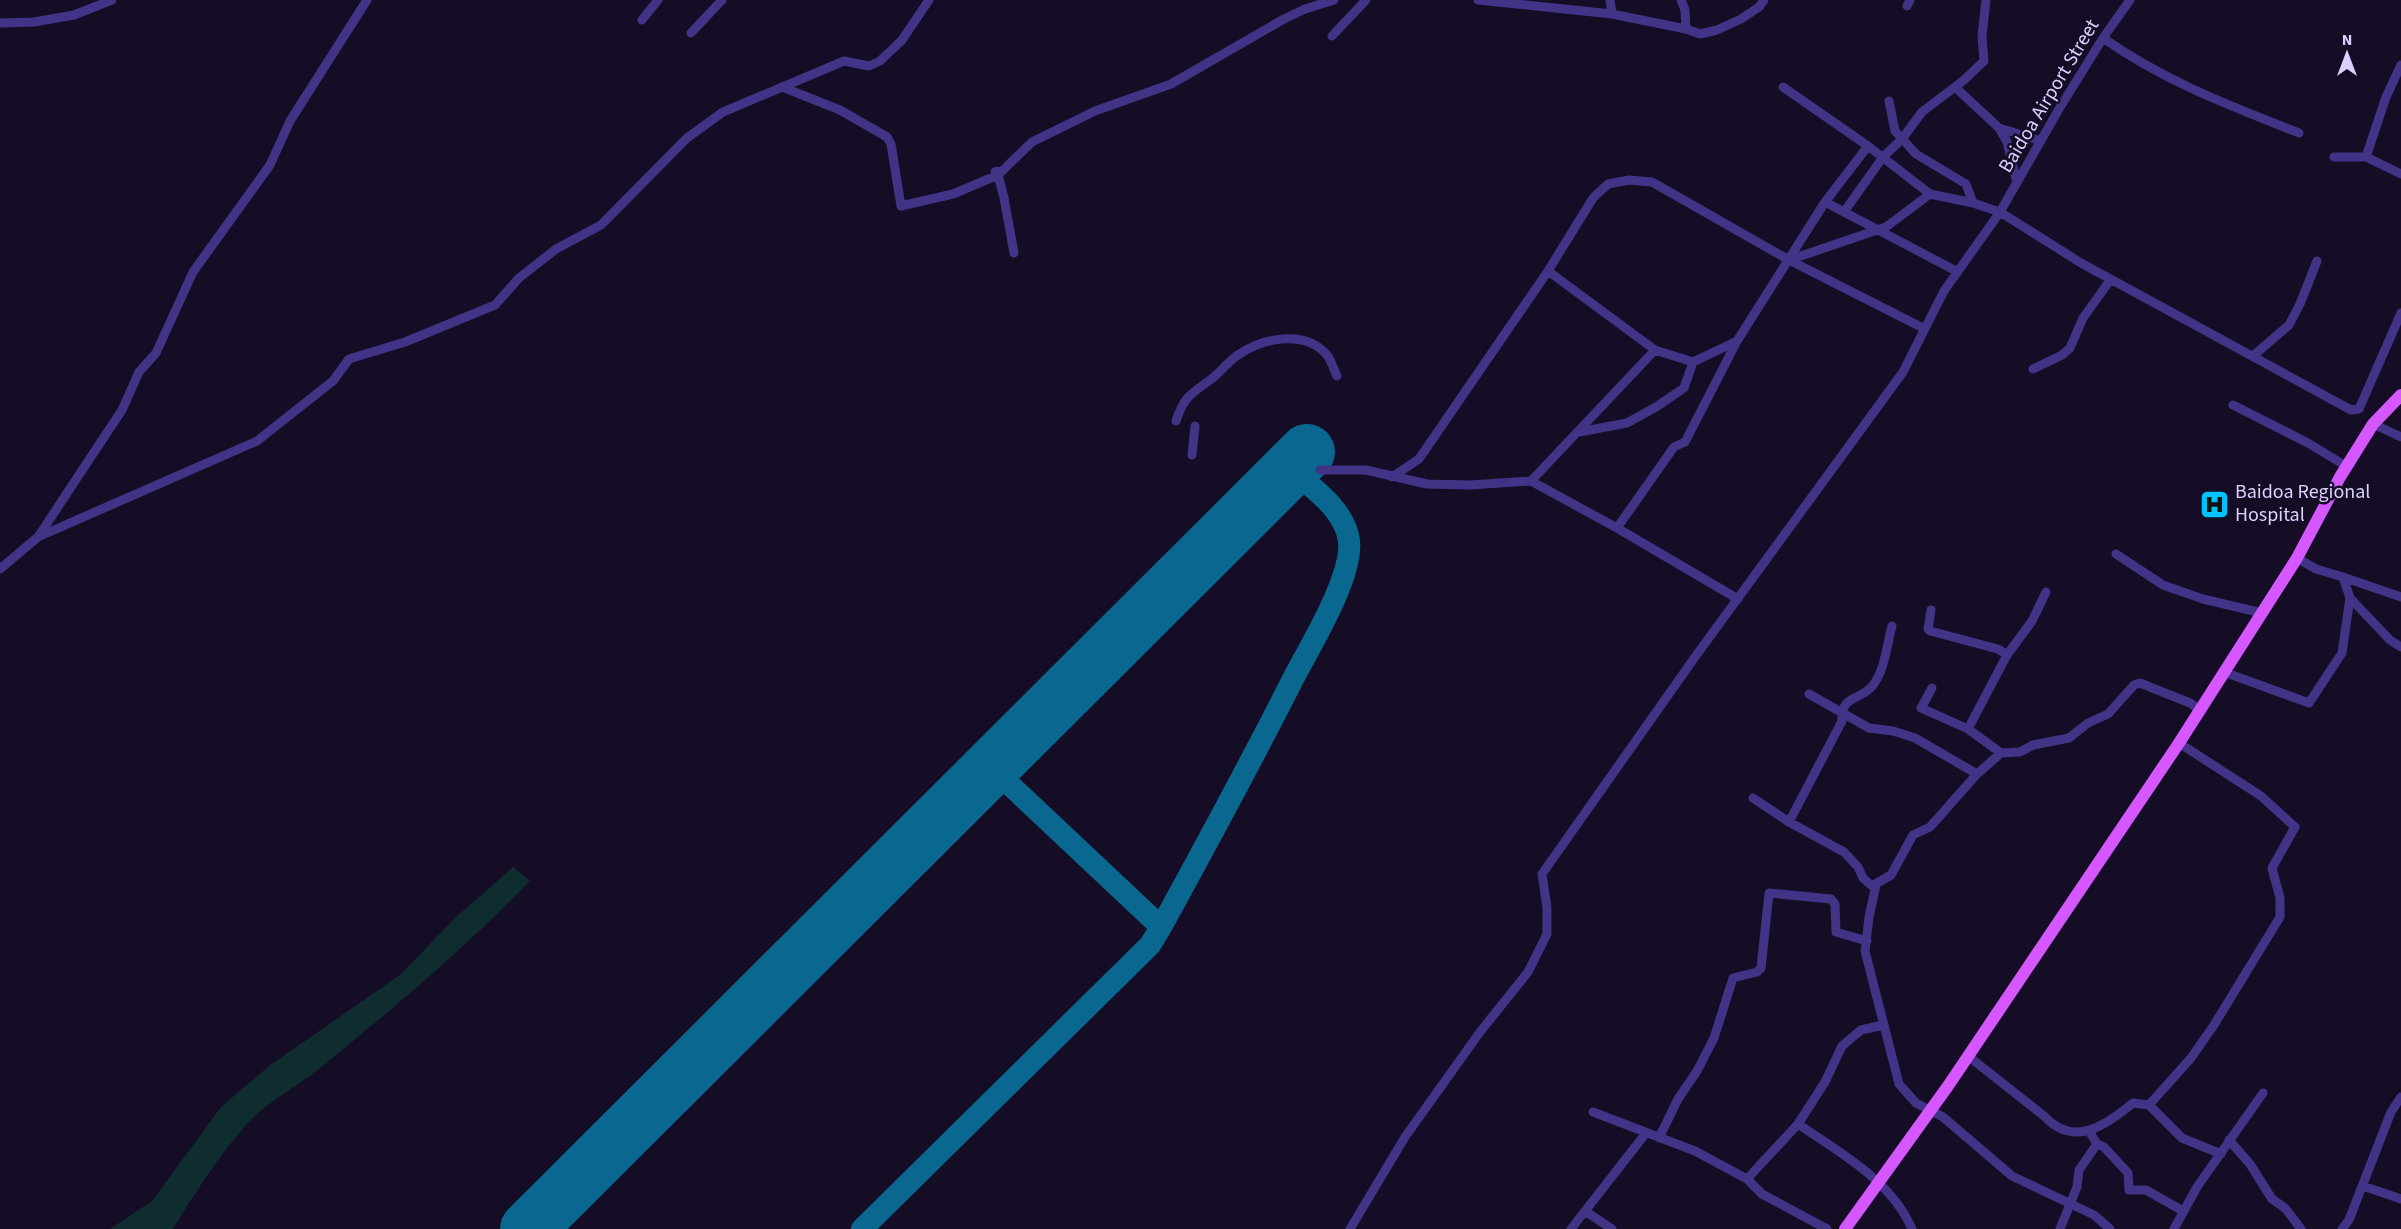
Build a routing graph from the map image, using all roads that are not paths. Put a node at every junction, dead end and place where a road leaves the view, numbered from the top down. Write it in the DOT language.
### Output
graph roads {
  1 [pos="112,0"];
  2 [pos="367,0"];
  3 [pos="658,0"];
  4 [pos="722,0"];
  5 [pos="929,0"];
  6 [pos="1334,0"];
  7 [pos="1366,0"];
  8 [pos="1478,0"];
  9 [pos="1610,0"];
  10 [pos="1681,0"];
  11 [pos="1764,0"];
  12 [pos="1986,0"];
  13 [pos="2130,0"];
  14 [pos="1612,14"];
  15 [pos="642,20"];
  16 [pos="0,23"];
  17 [pos="1686,29"];
  18 [pos="691,33"];
  19 [pos="1332,36"];
  20 [pos="2103,38"];
  21 [pos="2401,65"];
  22 [pos="783,87"];
  23 [pos="1783,87"];
  24 [pos="1955,87"];
  25 [pos="1889,101"];
  26 [pos="1999,128"];
  27 [pos="2299,133"];
  28 [pos="1902,139"];
  29 [pos="2042,141"];
  30 [pos="1868,146"];
  31 [pos="1882,157"];
  32 [pos="2334,157"];
  33 [pos="2366,157"];
  34 [pos="997,171"];
  35 [pos="2401,174"];
  36 [pos="2017,183"];
  37 [pos="978,184"];
  38 [pos="1930,194"];
  39 [pos="1825,202"];
  40 [pos="1973,203"];
  41 [pos="908,206"];
  42 [pos="1844,212"];
  43 [pos="2000,212"];
  44 [pos="1878,230"];
  45 [pos="1014,253"];
  46 [pos="1789,260"];
  47 [pos="2317,261"];
  48 [pos="1548,271"];
  49 [pos="1958,272"];
  50 [pos="2112,279"];
  51 [pos="2401,313"];
  52 [pos="1925,329"];
  53 [pos="1737,341"];
  54 [pos="1655,350"];
  55 [pos="2253,356"];
  56 [pos="1693,362"];
  57 [pos="2033,369"];
  58 [pos="1337,376"];
  59 [pos="2401,395"];
  60 [pos="2233,405"];
  61 [pos="1176,421"];
  62 [pos="2373,424"];
  63 [pos="1195,426"];
  64 [pos="1579,432"];
  65 [pos="2401,437"];
  66 [pos="1192,455"];
  67 [pos="2346,466"];
  68 [pos="1320,470"];
  69 [pos="1392,477"];
  70 [pos="1531,481"];
  71 [pos="1617,528"];
  72 [pos="38,537"];
  73 [pos="2116,554"];
  74 [pos="2297,558"];
  75 [pos="0,569"];
  76 [pos="2343,577"];
  77 [pos="2046,592"];
  78 [pos="2401,597"];
  79 [pos="1738,598"];
  80 [pos="2350,598"];
  81 [pos="1931,610"];
  82 [pos="2262,613"];
  83 [pos="1892,626"];
  84 [pos="2401,647"];
  85 [pos="2007,655"];
  86 [pos="2224,672"];
  87 [pos="1932,688"];
  88 [pos="1809,694"];
  89 [pos="2200,710"];
  90 [pos="1841,712"];
  91 [pos="1968,729"];
  92 [pos="2179,743"];
  93 [pos="2001,753"];
  94 [pos="1977,774"];
  95 [pos="1753,798"];
  96 [pos="1789,822"];
  97 [pos="1876,885"];
  98 [pos="1867,941"];
  99 [pos="1883,1024"];
  100 [pos="1968,1056"];
  101 [pos="2263,1093"];
  102 [pos="2401,1097"];
  103 [pos="2149,1105"];
  104 [pos="1930,1110"];
  105 [pos="1593,1112"];
  106 [pos="1798,1124"];
  107 [pos="2089,1131"];
  108 [pos="1646,1133"];
  109 [pos="1659,1138"];
  110 [pos="2229,1140"];
  111 [pos="2097,1144"];
  112 [pos="2221,1154"];
  113 [pos="1747,1179"];
  114 [pos="1879,1181"];
  115 [pos="2363,1186"];
  116 [pos="2401,1199"];
  117 [pos="2069,1204"];
  118 [pos="1585,1211"];
  119 [pos="2183,1211"];
  120 [pos="1350,1229"];
  121 [pos="1570,1229"];
  122 [pos="1612,1229"];
  123 [pos="1827,1229"];
  124 [pos="1845,1229"];
  125 [pos="1912,1229"];
  126 [pos="2060,1229"];
  127 [pos="2110,1229"];
  128 [pos="2174,1229"];
  129 [pos="2301,1229"];
  130 [pos="2342,1229"];
  1 -- 16 [label="street"];
  2 -- 72 [label="street"];
  3 -- 15 [label="street"];
  4 -- 18 [label="street"];
  5 -- 22 [label="street"];
  6 -- 37 [label="street"];
  7 -- 19 [label="street"];
  8 -- 14 [label="street"];
  9 -- 14 [label="street"];
  10 -- 17 [label="street"];
  11 -- 17 [label="street"];
  12 -- 24 [label="street"];
  13 -- 20 [label="street, Baidoa Airport Street"];
  14 -- 17 [label="street"];
  20 -- 27 [label="street"];
  20 -- 29 [label="street, Baidoa Airport Street"];
  21 -- 33 [label="street"];
  22 -- 37 [label="street"];
  22 -- 72 [label="street"];
  23 -- 30 [label="street"];
  24 -- 26 [label="street"];
  24 -- 28 [label="street"];
  25 -- 28 [label="street"];
  26 -- 29 [label="street"];
  26 -- 36 [label="street"];
  28 -- 31 [label="street"];
  28 -- 40 [label="street"];
  29 -- 36 [label="street, Baidoa Airport Street"];
  30 -- 31 [label="street"];
  30 -- 39 [label="street"];
  31 -- 38 [label="street"];
  31 -- 42 [label="street"];
  32 -- 33 [label="street"];
  33 -- 35 [label="street"];
  34 -- 37 [label="street"];
  34 -- 41 [label="street"];
  34 -- 45 [label="street"];
  36 -- 43 [label="street, Baidoa Airport Street"];
  38 -- 40 [label="street"];
  38 -- 44 [label="street"];
  39 -- 42 [label="street"];
  39 -- 46 [label="street"];
  40 -- 43 [label="street"];
  42 -- 44 [label="street"];
  43 -- 49 [label="street, Baidoa Airport Street"];
  43 -- 50 [label="street"];
  44 -- 46 [label="street"];
  44 -- 49 [label="street"];
  46 -- 48 [label="street"];
  46 -- 52 [label="street"];
  46 -- 53 [label="street"];
  47 -- 55 [label="street"];
  48 -- 54 [label="street"];
  48 -- 69 [label="street"];
  49 -- 52 [label="street, Baidoa Airport Street"];
  50 -- 55 [label="street"];
  50 -- 57 [label="street"];
  51 -- 55 [label="street"];
  52 -- 79 [label="street, Baidoa Airport Street"];
  53 -- 56 [label="street"];
  53 -- 71 [label="street"];
  54 -- 56 [label="street"];
  54 -- 64 [label="street"];
  56 -- 64 [label="street"];
  58 -- 61 [label="street"];
  59 -- 62 [label="main road"];
  60 -- 67 [label="street"];
  62 -- 65 [label="street"];
  62 -- 67 [label="main road"];
  63 -- 66 [label="street"];
  64 -- 70 [label="street"];
  67 -- 74 [label="main road"];
  68 -- 69 [label="street"];
  69 -- 70 [label="street"];
  70 -- 71 [label="street"];
  71 -- 79 [label="street"];
  72 -- 75 [label="street"];
  73 -- 82 [label="street"];
  74 -- 76 [label="street"];
  74 -- 82 [label="main road"];
  76 -- 78 [label="street"];
  76 -- 80 [label="street"];
  77 -- 85 [label="street"];
  79 -- 120 [label="street, Baidoa Airport Street"];
  80 -- 84 [label="street"];
  80 -- 86 [label="street"];
  81 -- 85 [label="street"];
  82 -- 86 [label="main road"];
  83 -- 90 [label="street"];
  85 -- 91 [label="street"];
  86 -- 89 [label="main road"];
  87 -- 91 [label="street"];
  88 -- 90 [label="street"];
  89 -- 92 [label="main road"];
  89 -- 93 [label="street"];
  90 -- 94 [label="street"];
  90 -- 96 [label="street"];
  91 -- 93 [label="street"];
  92 -- 100 [label="main road"];
  92 -- 103 [label="street"];
  93 -- 94 [label="street"];
  94 -- 97 [label="street"];
  95 -- 96 [label="street"];
  96 -- 97 [label="street"];
  97 -- 98 [label="street"];
  98 -- 99 [label="street"];
  98 -- 109 [label="street"];
  99 -- 104 [label="street"];
  99 -- 106 [label="street"];
  100 -- 104 [label="main road"];
  100 -- 107 [label="street"];
  101 -- 110 [label="street"];
  102 -- 115 [label="street"];
  103 -- 107 [label="street"];
  103 -- 112 [label="street"];
  104 -- 114 [label="main road"];
  104 -- 117 [label="street"];
  105 -- 108 [label="street"];
  106 -- 113 [label="street"];
  106 -- 114 [label="street"];
  107 -- 111 [label="street"];
  108 -- 109 [label="street"];
  108 -- 118 [label="street"];
  109 -- 113 [label="street"];
  110 -- 112 [label="street"];
  110 -- 129 [label="street"];
  111 -- 117 [label="street"];
  111 -- 119 [label="street"];
  112 -- 119 [label="street"];
  113 -- 123 [label="street"];
  114 -- 124 [label="main road"];
  114 -- 125 [label="street"];
  115 -- 116 [label="street"];
  115 -- 130 [label="street"];
  117 -- 126 [label="street"];
  117 -- 127 [label="street"];
  118 -- 121 [label="street"];
  118 -- 122 [label="street"];
  119 -- 128 [label="street"];
}
